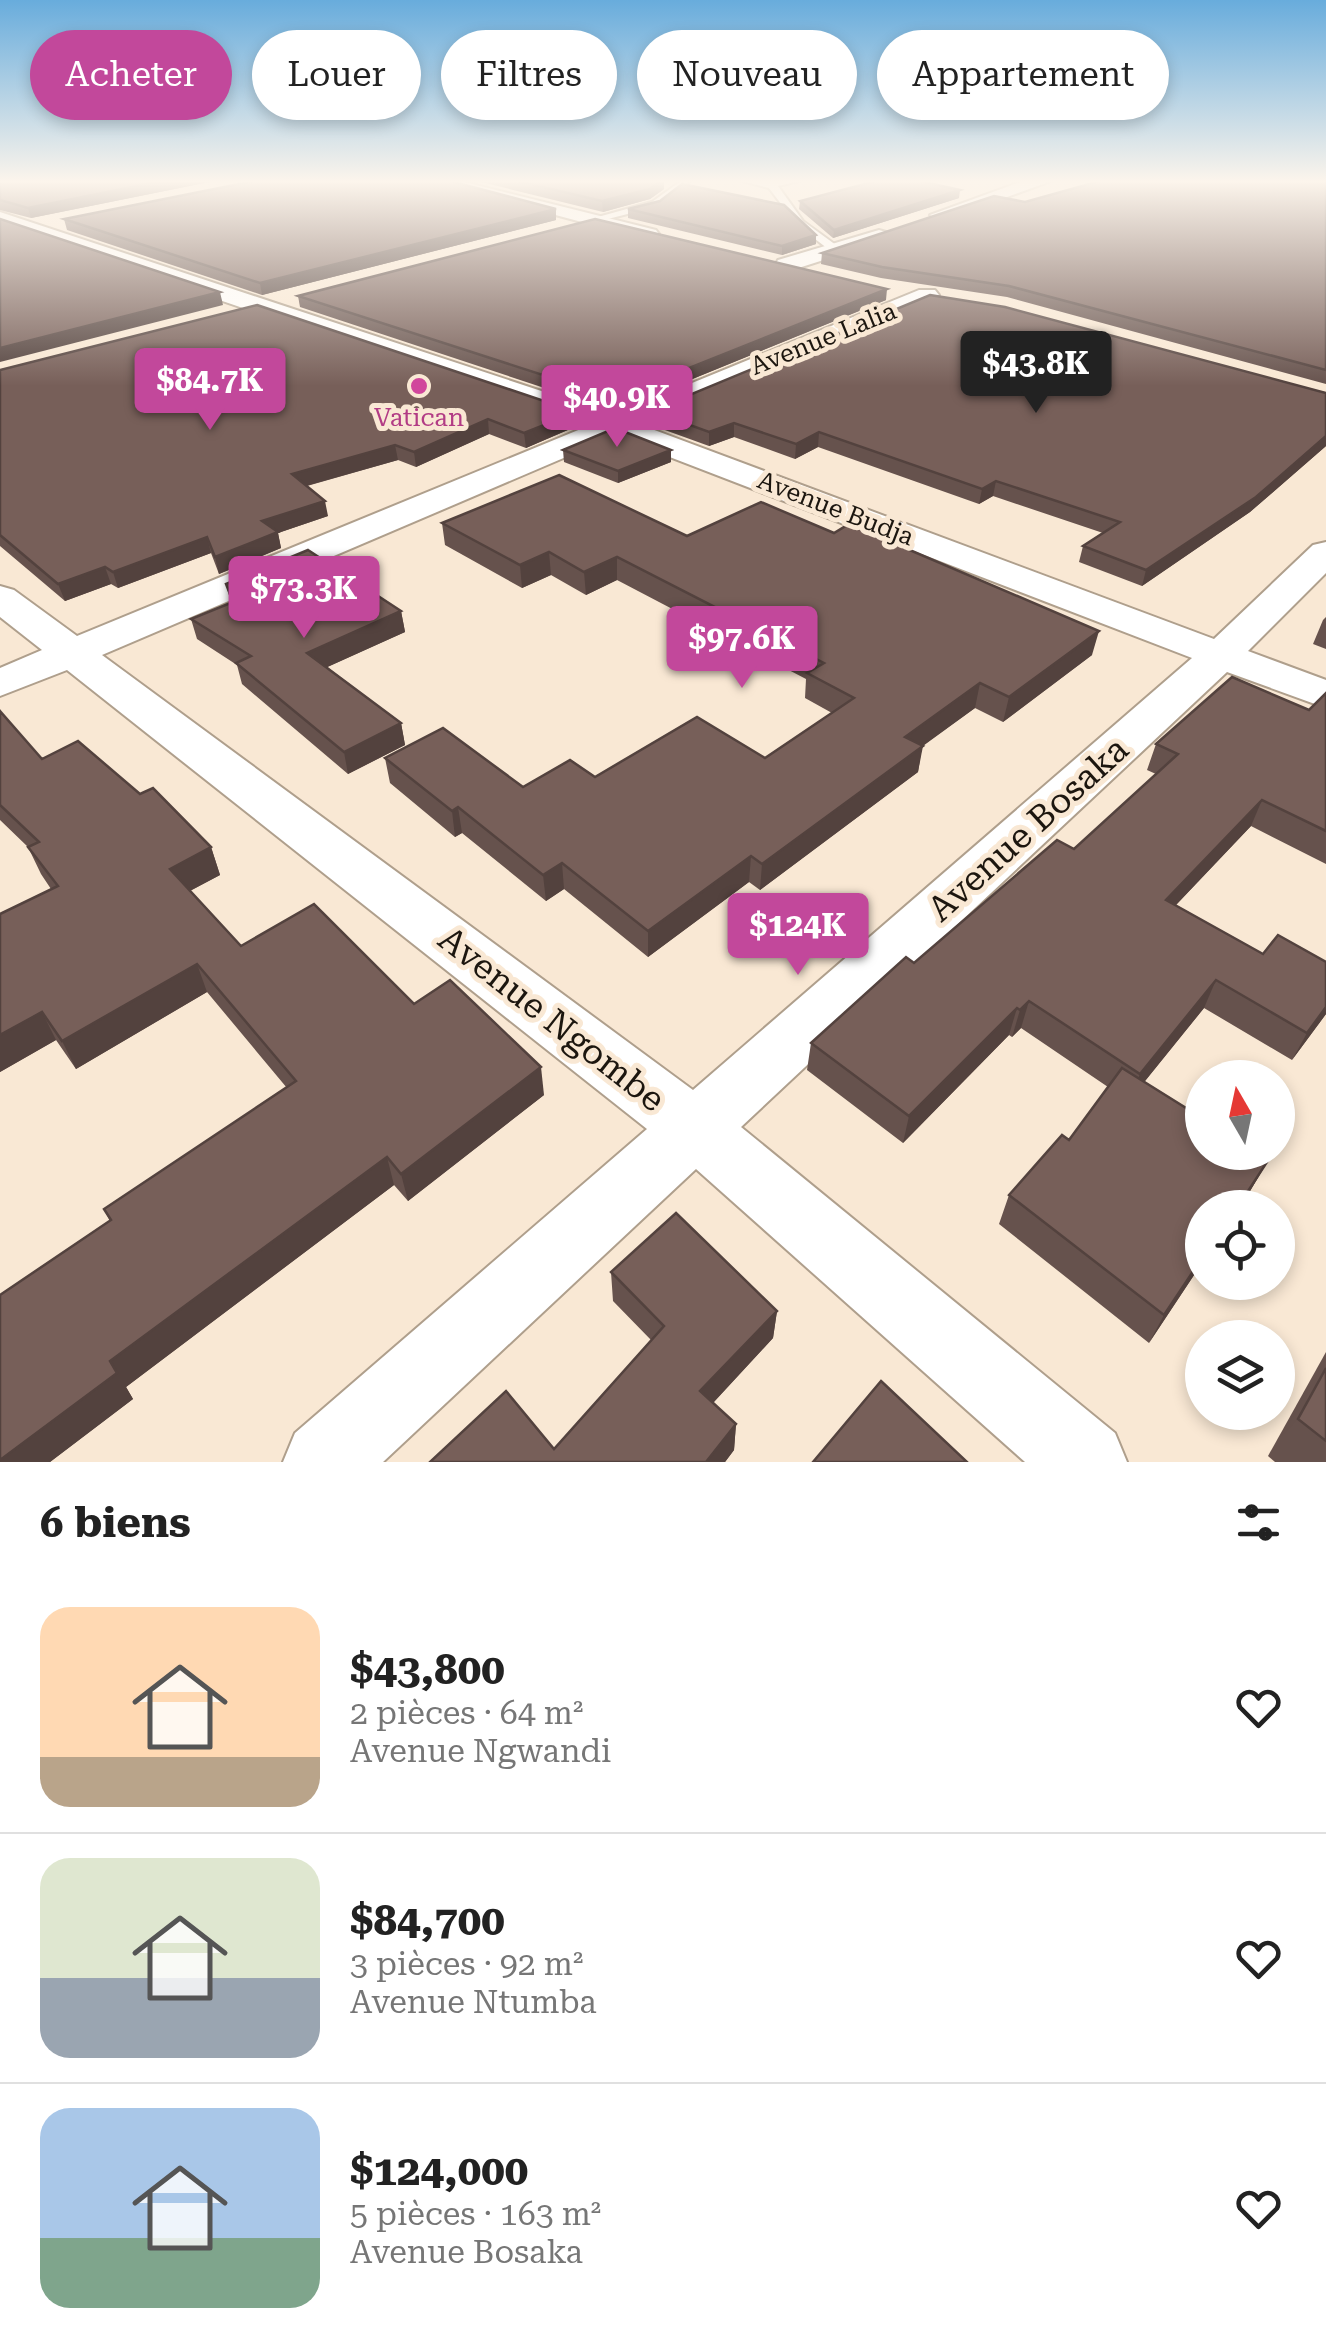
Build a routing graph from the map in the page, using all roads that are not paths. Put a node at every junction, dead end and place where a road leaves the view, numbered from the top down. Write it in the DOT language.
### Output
graph roads {
  1 [pos="83,249"];
  2 [pos="836,250"];
  3 [pos="824,275"];
  4 [pos="306,297"];
  5 [pos="268,307"];
  6 [pos="230,317"];
  7 [pos="614,425"];
  8 [pos="1326,553"];
  9 [pos="0,598"];
  10 [pos="1223,653"];
  11 [pos="77,654"];
  12 [pos="0,683"];
  13 [pos="1326,695"];
  14 [pos="696,1129"];
  15 [pos="324,1462"];
  16 [pos="1086,1462"];
  1 -- 5 [label="street, Avenue Budja"];
  2 -- 3 [label="street"];
  2 -- 7 [label="street, Avenue Lalia"];
  4 -- 5 [label="street"];
  5 -- 6 [label="street"];
  5 -- 7 [label="street, Avenue Budja"];
  7 -- 10 [label="street, Avenue Budja"];
  7 -- 11 [label="street, Avenue Lalia"];
  8 -- 10 [label="street, Avenue Bosaka"];
  9 -- 11 [label="street, Avenue Ngombe"];
  10 -- 13 [label="street, Avenue Budja"];
  10 -- 14 [label="street, Avenue Bosaka"];
  11 -- 12 [label="street, Avenue Lalia"];
  11 -- 14 [label="street, Avenue Ngombe"];
  14 -- 15 [label="street, Avenue Bosaka"];
  14 -- 16 [label="street, Avenue Ngombe"];
}
